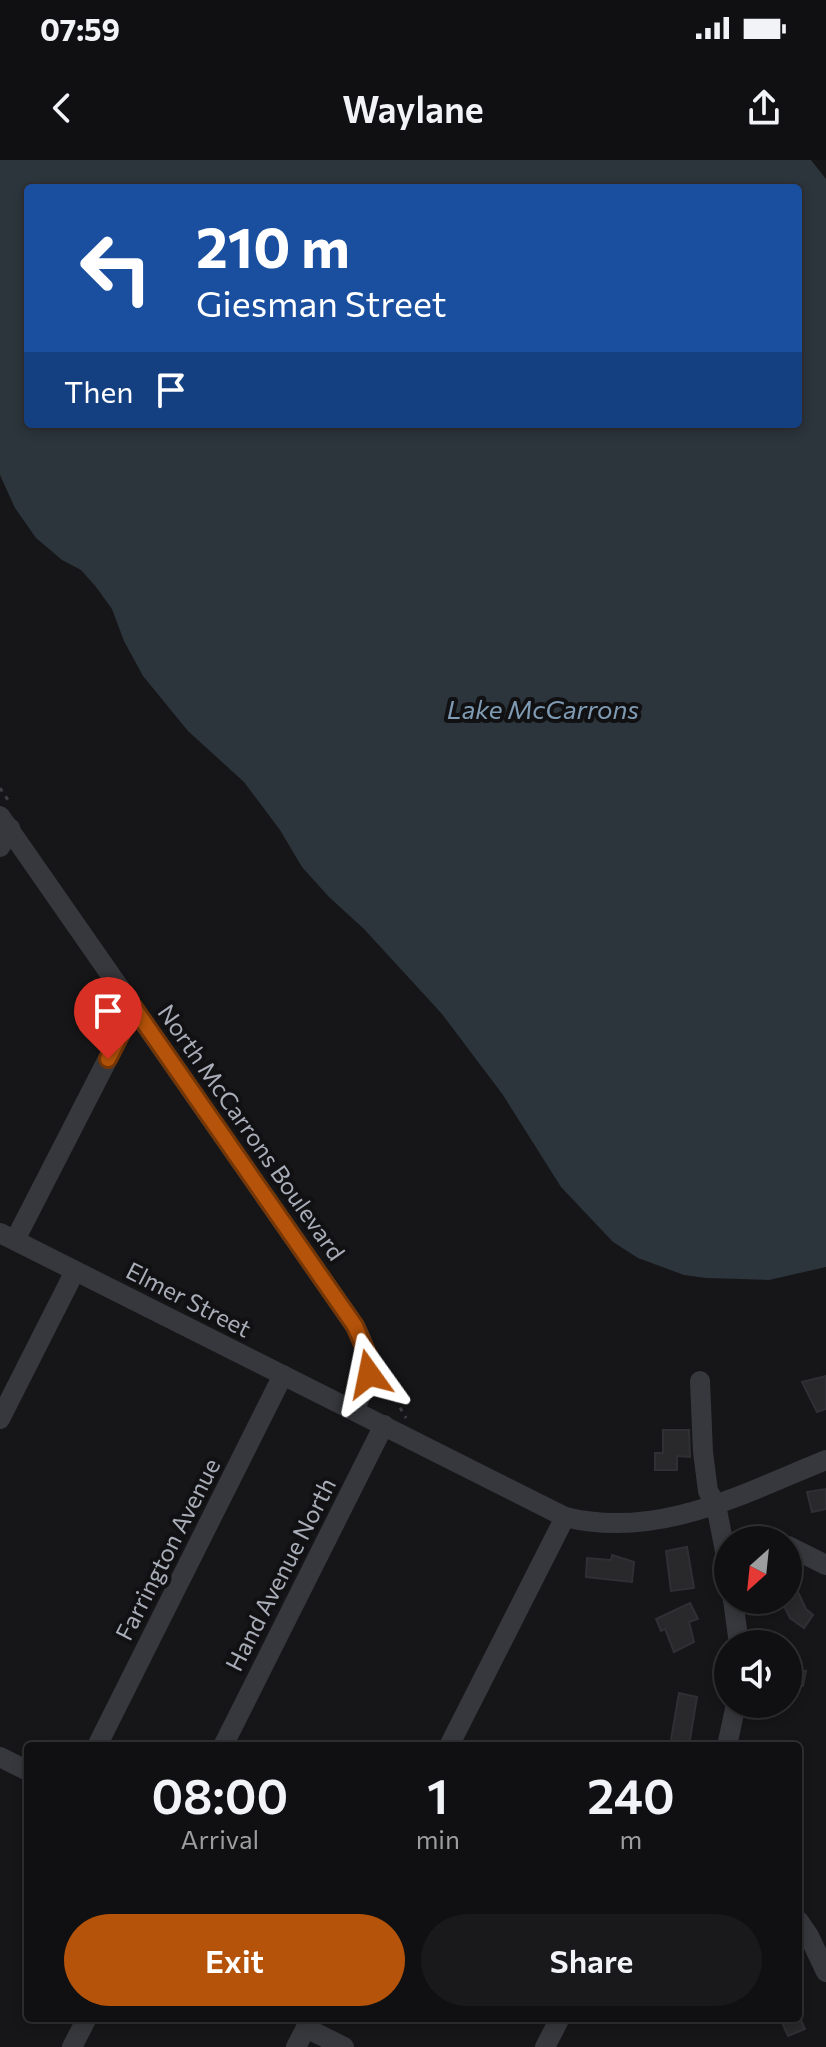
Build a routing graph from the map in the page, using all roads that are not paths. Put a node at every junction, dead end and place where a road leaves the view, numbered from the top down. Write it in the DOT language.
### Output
graph roads {
  1 [pos="6,825"];
  2 [pos="134,1008"];
  3 [pos="8,1237"];
  4 [pos="75,1271"];
  5 [pos="283,1375"];
  6 [pos="700,1381"];
  7 [pos="355,1410"];
  8 [pos="0,1419"];
  9 [pos="384,1425"];
  10 [pos="826,1460"];
  11 [pos="716,1505"];
  12 [pos="565,1517"];
  13 [pos="721,1526"];
  14 [pos="802,1553"];
  15 [pos="826,1565"];
  16 [pos="733,1718"];
  17 [pos="99,1742"];
  18 [pos="225,1742"];
  19 [pos="451,1742"];
  20 [pos="728,1742"];
  21 [pos="0,1757"];
  22 [pos="24,1769"];
  23 [pos="802,1926"];
  24 [pos="826,1972"];
  25 [pos="85,2022"];
  26 [pos="558,2022"];
  27 [pos="308,2023"];
  28 [pos="72,2047"];
  29 [pos="296,2047"];
  30 [pos="344,2047"];
  31 [pos="545,2047"];
  1 -- 2 [label="street, North McCarrons Boulevard"];
  2 -- 3 [label="street"];
  2 -- 7 [label="street, North McCarrons Boulevard"];
  3 -- 4 [label="street, Elmer Street"];
  4 -- 5 [label="street, Elmer Street"];
  4 -- 8 [label="street"];
  5 -- 7 [label="street, Elmer Street"];
  5 -- 17 [label="street, Farrington Avenue"];
  6 -- 11 [label="street"];
  7 -- 9 [label="street, Elmer Street"];
  9 -- 12 [label="street"];
  9 -- 18 [label="street, Hand Avenue North"];
  10 -- 11 [label="street"];
  11 -- 12 [label="street"];
  11 -- 13 [label="street"];
  12 -- 19 [label="street"];
  14 -- 15 [label="street"];
  16 -- 20 [label="street"];
  21 -- 22 [label="street"];
  23 -- 24 [label="street"];
  25 -- 28 [label="street"];
  26 -- 31 [label="street"];
  27 -- 29 [label="street"];
  27 -- 30 [label="street"];
}
